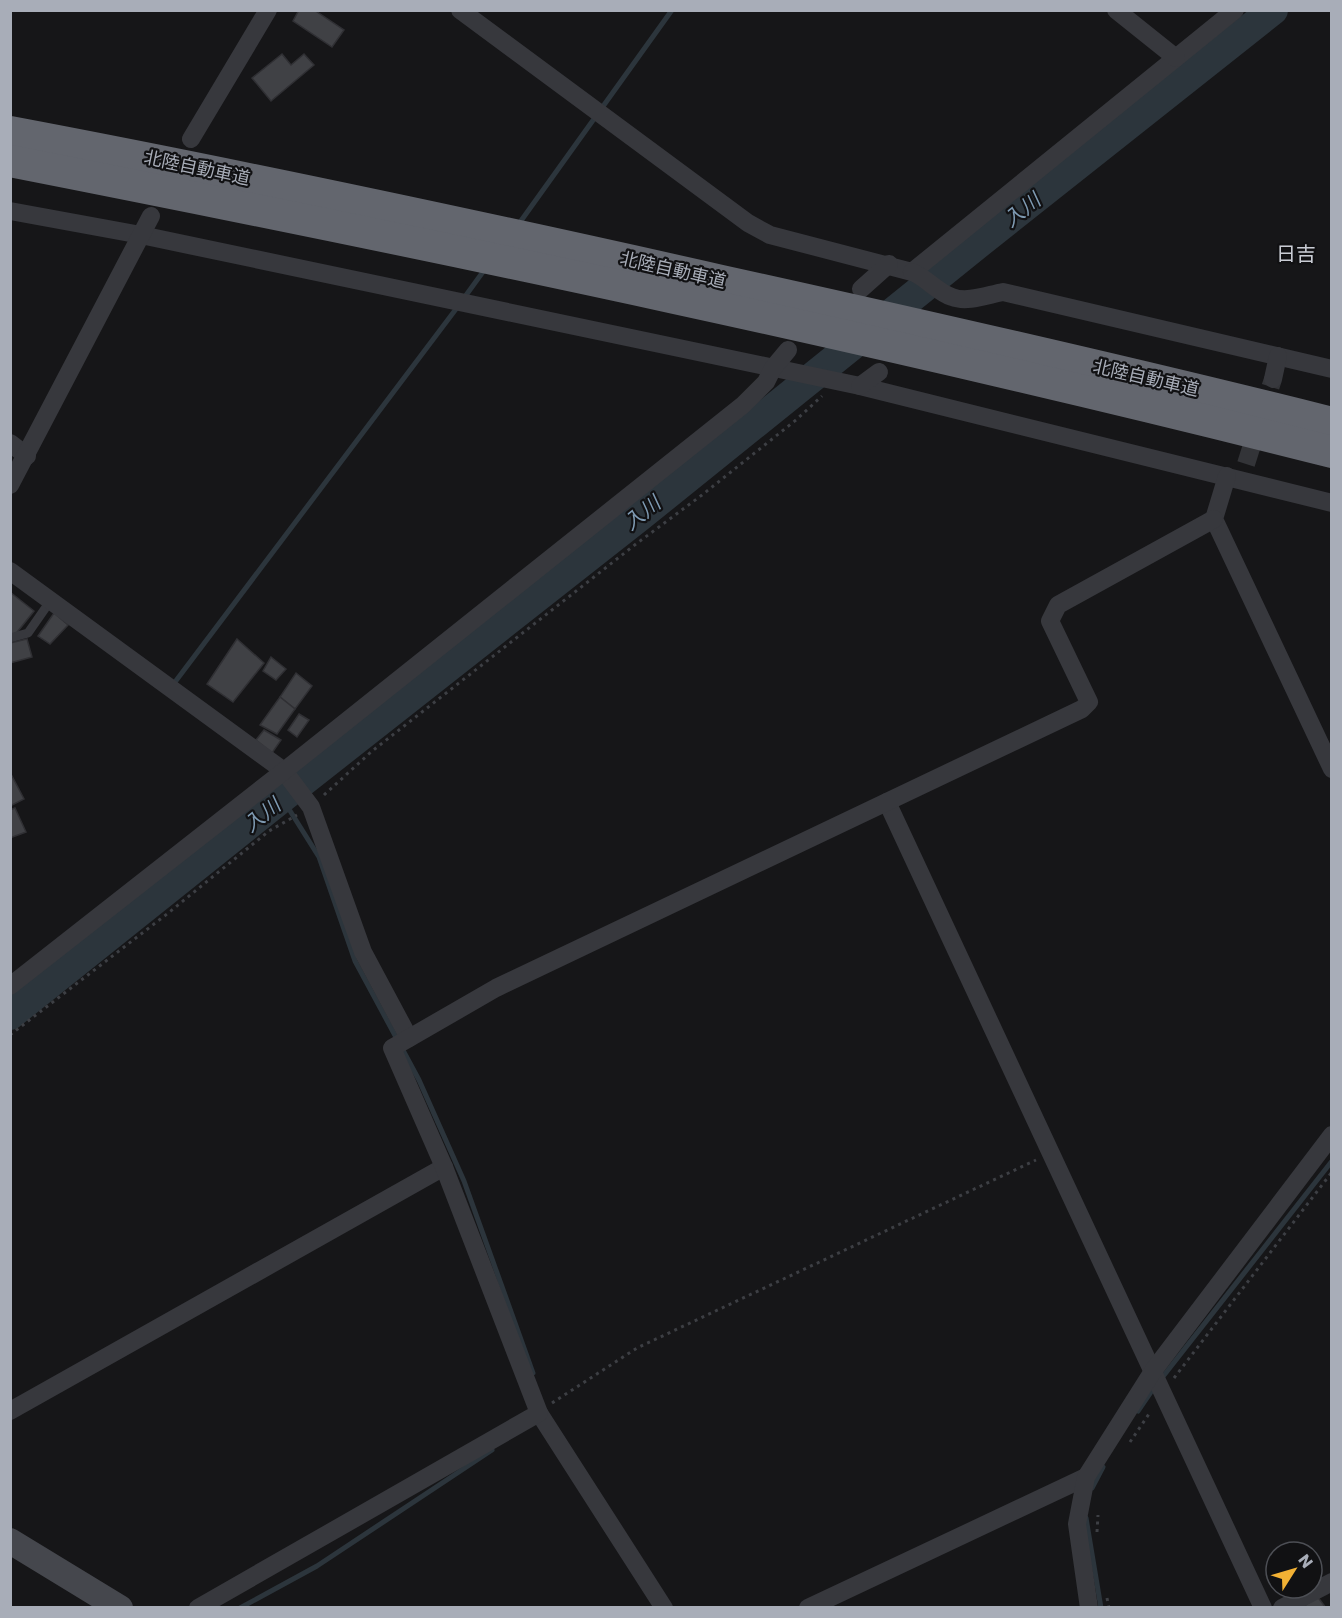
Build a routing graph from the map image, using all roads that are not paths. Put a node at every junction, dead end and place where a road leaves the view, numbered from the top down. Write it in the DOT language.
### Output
graph roads {
  1 [pos="268,10"];
  2 [pos="460,10"];
  3 [pos="1116,10"];
  4 [pos="1235,10"];
  5 [pos="1176,58"];
  6 [pos="10,132"];
  7 [pos="191,139"];
  8 [pos="10,161"];
  9 [pos="10,211"];
  10 [pos="151,216"];
  11 [pos="141,235"];
  12 [pos="889,264"];
  13 [pos="912,272"];
  14 [pos="854,299"];
  15 [pos="963,299"];
  16 [pos="950,312"];
  17 [pos="788,350"];
  18 [pos="1278,356"];
  19 [pos="888,360"];
  20 [pos="773,368"];
  21 [pos="1332,369"];
  22 [pos="1273,379"];
  23 [pos="860,386"];
  24 [pos="1332,423"];
  25 [pos="10,443"];
  26 [pos="1332,452"];
  27 [pos="27,456"];
  28 [pos="1238,473"];
  29 [pos="10,485"];
  30 [pos="1332,503"];
  31 [pos="1214,519"];
  32 [pos="10,571"];
  33 [pos="51,600"];
  34 [pos="10,638"];
  35 [pos="1332,769"];
  36 [pos="284,771"];
  37 [pos="887,802"];
  38 [pos="10,986"];
  39 [pos="409,1038"];
  40 [pos="1332,1135"];
  41 [pos="444,1167"];
  42 [pos="1153,1371"];
  43 [pos="10,1411"];
  44 [pos="539,1413"];
  45 [pos="1086,1477"];
  46 [pos="10,1541"];
  47 [pos="1332,1582"];
  48 [pos="120,1608"];
  49 [pos="198,1608"];
  50 [pos="664,1608"];
  51 [pos="808,1608"];
  52 [pos="1089,1608"];
  53 [pos="1263,1608"];
  54 [pos="1282,1608"];
  1 -- 7 [label="street"];
  2 -- 12 [label="street"];
  3 -- 5 [label="street"];
  4 -- 5 [label="street"];
  5 -- 13 [label="street"];
  6 -- 14 [label="highway, 北陸自動車道"];
  8 -- 19 [label="highway, 北陸自動車道"];
  9 -- 11 [label="street"];
  10 -- 11 [label="street"];
  11 -- 20 [label="street"];
  11 -- 27 [label="street"];
  12 -- 13 [label="street"];
  12 -- 14 [label="street"];
  13 -- 15 [label="street"];
  14 -- 24 [label="highway, 北陸自動車道"];
  15 -- 16 [label="street"];
  15 -- 18 [label="street"];
  17 -- 20 [label="street"];
  18 -- 21 [label="street"];
  18 -- 22 [label="street"];
  19 -- 23 [label="street"];
  19 -- 26 [label="highway, 北陸自動車道"];
  20 -- 23 [label="street"];
  20 -- 36 [label="street"];
  23 -- 28 [label="street"];
  25 -- 27 [label="street"];
  27 -- 29 [label="street"];
  28 -- 30 [label="street"];
  28 -- 31 [label="street"];
  31 -- 35 [label="street"];
  31 -- 37 [label="street"];
  32 -- 33 [label="street"];
  33 -- 34 [label="lane"];
  33 -- 36 [label="street"];
  36 -- 38 [label="street"];
  36 -- 39 [label="street"];
  37 -- 39 [label="street"];
  37 -- 42 [label="street"];
  39 -- 41 [label="street"];
  40 -- 42 [label="street"];
  41 -- 43 [label="street"];
  41 -- 44 [label="street"];
  42 -- 45 [label="street"];
  42 -- 53 [label="street"];
  44 -- 49 [label="street"];
  44 -- 50 [label="street"];
  45 -- 51 [label="street"];
  45 -- 52 [label="street"];
  46 -- 48 [label="main road"];
  47 -- 54 [label="street"];
}
